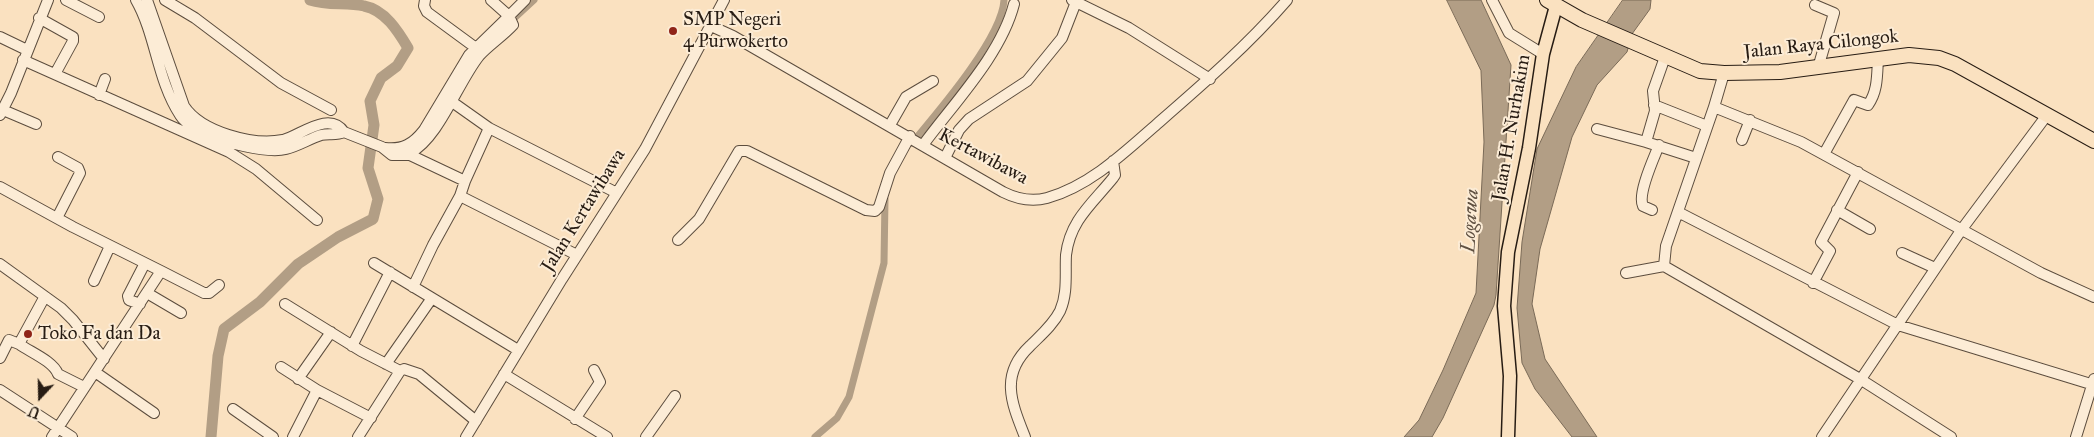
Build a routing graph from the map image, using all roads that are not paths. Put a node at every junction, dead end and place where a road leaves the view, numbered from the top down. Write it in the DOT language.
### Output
graph roads {
  1 [pos="48,0"];
  2 [pos="66,0"];
  3 [pos="136,0"];
  4 [pos="146,0"];
  5 [pos="165,0"];
  6 [pos="425,0"];
  7 [pos="492,0"];
  8 [pos="525,0"];
  9 [pos="724,0"];
  10 [pos="1287,0"];
  11 [pos="1492,0"];
  12 [pos="1074,1"];
  13 [pos="1552,3"];
  14 [pos="1014,4"];
  15 [pos="1815,5"];
  16 [pos="99,17"];
  17 [pos="39,18"];
  18 [pos="511,20"];
  19 [pos="711,26"];
  20 [pos="0,37"];
  21 [pos="476,48"];
  22 [pos="27,50"];
  23 [pos="1543,54"];
  24 [pos="1665,57"];
  25 [pos="1878,58"];
  26 [pos="22,60"];
  27 [pos="1818,68"];
  28 [pos="1724,73"];
  29 [pos="55,74"];
  30 [pos="105,79"];
  31 [pos="1210,79"];
  32 [pos="933,81"];
  33 [pos="99,94"];
  34 [pos="449,99"];
  35 [pos="1654,105"];
  36 [pos="1714,107"];
  37 [pos="331,110"];
  38 [pos="2,113"];
  39 [pos="2047,115"];
  40 [pos="1750,120"];
  41 [pos="36,124"];
  42 [pos="890,125"];
  43 [pos="1707,126"];
  44 [pos="489,128"];
  45 [pos="1597,129"];
  46 [pos="216,134"];
  47 [pos="1742,140"];
  48 [pos="2094,141"];
  49 [pos="240,142"];
  50 [pos="919,142"];
  51 [pos="1646,142"];
  52 [pos="1659,145"];
  53 [pos="409,151"];
  54 [pos="1824,154"];
  55 [pos="234,155"];
  56 [pos="58,157"];
  57 [pos="944,157"];
  58 [pos="1696,158"];
  59 [pos="1113,162"];
  60 [pos="1858,172"];
  61 [pos="465,181"];
  62 [pos="0,187"];
  63 [pos="617,193"];
  64 [pos="460,196"];
  65 [pos="1652,210"];
  66 [pos="1837,210"];
  67 [pos="1678,212"];
  68 [pos="57,218"];
  69 [pos="317,220"];
  70 [pos="1870,229"];
  71 [pos="1962,229"];
  72 [pos="678,240"];
  73 [pos="110,246"];
  74 [pos="1902,253"];
  75 [pos="577,256"];
  76 [pos="144,263"];
  77 [pos="374,263"];
  78 [pos="0,264"];
  79 [pos="1664,266"];
  80 [pos="1934,268"];
  81 [pos="161,271"];
  82 [pos="390,272"];
  83 [pos="1626,273"];
  84 [pos="94,281"];
  85 [pos="1813,283"];
  86 [pos="218,285"];
  87 [pos="413,287"];
  88 [pos="147,293"];
  89 [pos="2094,297"];
  90 [pos="44,298"];
  91 [pos="432,298"];
  92 [pos="140,304"];
  93 [pos="286,304"];
  94 [pos="181,313"];
  95 [pos="1898,325"];
  96 [pos="331,332"];
  97 [pos="19,344"];
  98 [pos="352,346"];
  99 [pos="518,350"];
  100 [pos="0,358"];
  101 [pos="104,359"];
  102 [pos="386,364"];
  103 [pos="281,367"];
  104 [pos="594,370"];
  105 [pos="400,371"];
  106 [pos="95,372"];
  107 [pos="504,374"];
  108 [pos="298,378"];
  109 [pos="1860,379"];
  110 [pos="2093,382"];
  111 [pos="84,387"];
  112 [pos="0,390"];
  113 [pos="317,390"];
  114 [pos="675,396"];
  115 [pos="233,409"];
  116 [pos="154,413"];
  117 [pos="371,418"];
  118 [pos="575,419"];
  119 [pos="476,421"];
  120 [pos="55,432"];
  121 [pos="72,437"];
  122 [pos="274,437"];
  123 [pos="293,437"];
  124 [pos="358,437"];
  125 [pos="466,437"];
  126 [pos="607,437"];
  127 [pos="646,437"];
  128 [pos="1025,437"];
  129 [pos="1508,437"];
  130 [pos="1822,437"];
  131 [pos="1951,437"];
  132 [pos="2076,437"];
  1 -- 17 [label="street"];
  2 -- 16 [label="street"];
  3 -- 46 [label="street"];
  4 -- 46 [label="street"];
  5 -- 37 [label="street"];
  6 -- 21 [label="street"];
  7 -- 18 [label="street"];
  8 -- 18 [label="street"];
  9 -- 19 [label="street, Jalan Kertawibawa"];
  10 -- 31 [label="street, Kertawibawa"];
  11 -- 23 [label="street"];
  12 -- 31 [label="street"];
  12 -- 57 [label="street"];
  13 -- 23 [label="main road, Jalan H. Nurhakim"];
  13 -- 24 [label="highway, Jalan Raya Cilongok"];
  14 -- 50 [label="street"];
  15 -- 27 [label="street"];
  17 -- 22 [label="street"];
  17 -- 29 [label="street"];
  18 -- 21 [label="street"];
  18 -- 34 [label="street"];
  19 -- 42 [label="street, Kertawibawa"];
  19 -- 63 [label="street, Jalan Kertawibawa"];
  20 -- 22 [label="street"];
  21 -- 34 [label="street"];
  22 -- 26 [label="street"];
  23 -- 129 [label="main road, Jalan H. Nurhakim"];
  24 -- 28 [label="highway, Jalan Raya Cilongok"];
  24 -- 35 [label="street"];
  25 -- 27 [label="highway, Jalan Raya Cilongok"];
  25 -- 39 [label="highway, Jalan Raya Cilongok"];
  25 -- 54 [label="street"];
  26 -- 29 [label="street"];
  26 -- 38 [label="street"];
  27 -- 28 [label="highway, Jalan Raya Cilongok"];
  28 -- 36 [label="street"];
  29 -- 33 [label="street"];
  30 -- 33 [label="street"];
  31 -- 59 [label="street, Kertawibawa"];
  32 -- 42 [label="street"];
  33 -- 55 [label="street"];
  34 -- 44 [label="street"];
  34 -- 53 [label="street"];
  35 -- 43 [label="street"];
  35 -- 51 [label="street"];
  36 -- 40 [label="street"];
  36 -- 43 [label="street"];
  38 -- 41 [label="street"];
  39 -- 48 [label="highway, Jalan Raya Cilongok"];
  39 -- 71 [label="street"];
  40 -- 47 [label="street"];
  40 -- 54 [label="street"];
  42 -- 50 [label="street, Kertawibawa"];
  43 -- 58 [label="street"];
  44 -- 61 [label="street"];
  44 -- 63 [label="street"];
  45 -- 51 [label="street"];
  46 -- 49 [label="street"];
  49 -- 53 [label="street"];
  49 -- 55 [label="street"];
  50 -- 57 [label="street, Kertawibawa"];
  50 -- 72 [label="street"];
  51 -- 52 [label="street"];
  52 -- 58 [label="street"];
  52 -- 65 [label="street"];
  53 -- 61 [label="street"];
  54 -- 60 [label="street"];
  55 -- 69 [label="street"];
  56 -- 68 [label="street"];
  57 -- 59 [label="street, Kertawibawa"];
  58 -- 67 [label="street"];
  59 -- 128 [label="street"];
  60 -- 66 [label="street"];
  60 -- 71 [label="street"];
  61 -- 64 [label="street"];
  62 -- 68 [label="street"];
  63 -- 75 [label="street, Jalan Kertawibawa"];
  64 -- 75 [label="street"];
  64 -- 87 [label="street"];
  66 -- 70 [label="street"];
  66 -- 85 [label="street"];
  67 -- 79 [label="street"];
  67 -- 85 [label="street"];
  68 -- 73 [label="street"];
  71 -- 80 [label="street"];
  71 -- 89 [label="street"];
  73 -- 76 [label="street"];
  73 -- 84 [label="street"];
  74 -- 80 [label="street"];
  75 -- 99 [label="street, Jalan Kertawibawa"];
  76 -- 81 [label="street"];
  76 -- 92 [label="street"];
  77 -- 82 [label="street"];
  78 -- 90 [label="street"];
  79 -- 83 [label="street"];
  79 -- 109 [label="street"];
  80 -- 95 [label="street"];
  81 -- 86 [label="street"];
  81 -- 88 [label="street"];
  82 -- 87 [label="street"];
  82 -- 98 [label="street"];
  85 -- 95 [label="street"];
  87 -- 91 [label="street"];
  88 -- 92 [label="street"];
  88 -- 94 [label="street"];
  90 -- 97 [label="street"];
  90 -- 101 [label="street"];
  91 -- 99 [label="street"];
  91 -- 102 [label="street"];
  92 -- 101 [label="street"];
  93 -- 96 [label="street"];
  95 -- 109 [label="street"];
  95 -- 110 [label="street"];
  96 -- 98 [label="street"];
  96 -- 108 [label="street"];
  97 -- 100 [label="street"];
  97 -- 111 [label="street"];
  98 -- 102 [label="street"];
  99 -- 107 [label="street, Jalan Kertawibawa"];
  101 -- 106 [label="street"];
  102 -- 105 [label="street"];
  103 -- 108 [label="street"];
  104 -- 118 [label="street"];
  105 -- 117 [label="street"];
  105 -- 119 [label="street"];
  106 -- 111 [label="street"];
  106 -- 116 [label="street"];
  107 -- 118 [label="street"];
  107 -- 119 [label="street, Jalan Kertawibawa"];
  108 -- 113 [label="street"];
  109 -- 130 [label="street"];
  109 -- 131 [label="street"];
  110 -- 132 [label="street"];
  111 -- 120 [label="street"];
  112 -- 120 [label="street"];
  113 -- 117 [label="street"];
  113 -- 123 [label="street"];
  114 -- 127 [label="street"];
  115 -- 122 [label="street"];
  117 -- 124 [label="street"];
  118 -- 126 [label="street"];
  119 -- 125 [label="street, Jalan Kertawibawa"];
  120 -- 121 [label="street"];
}
